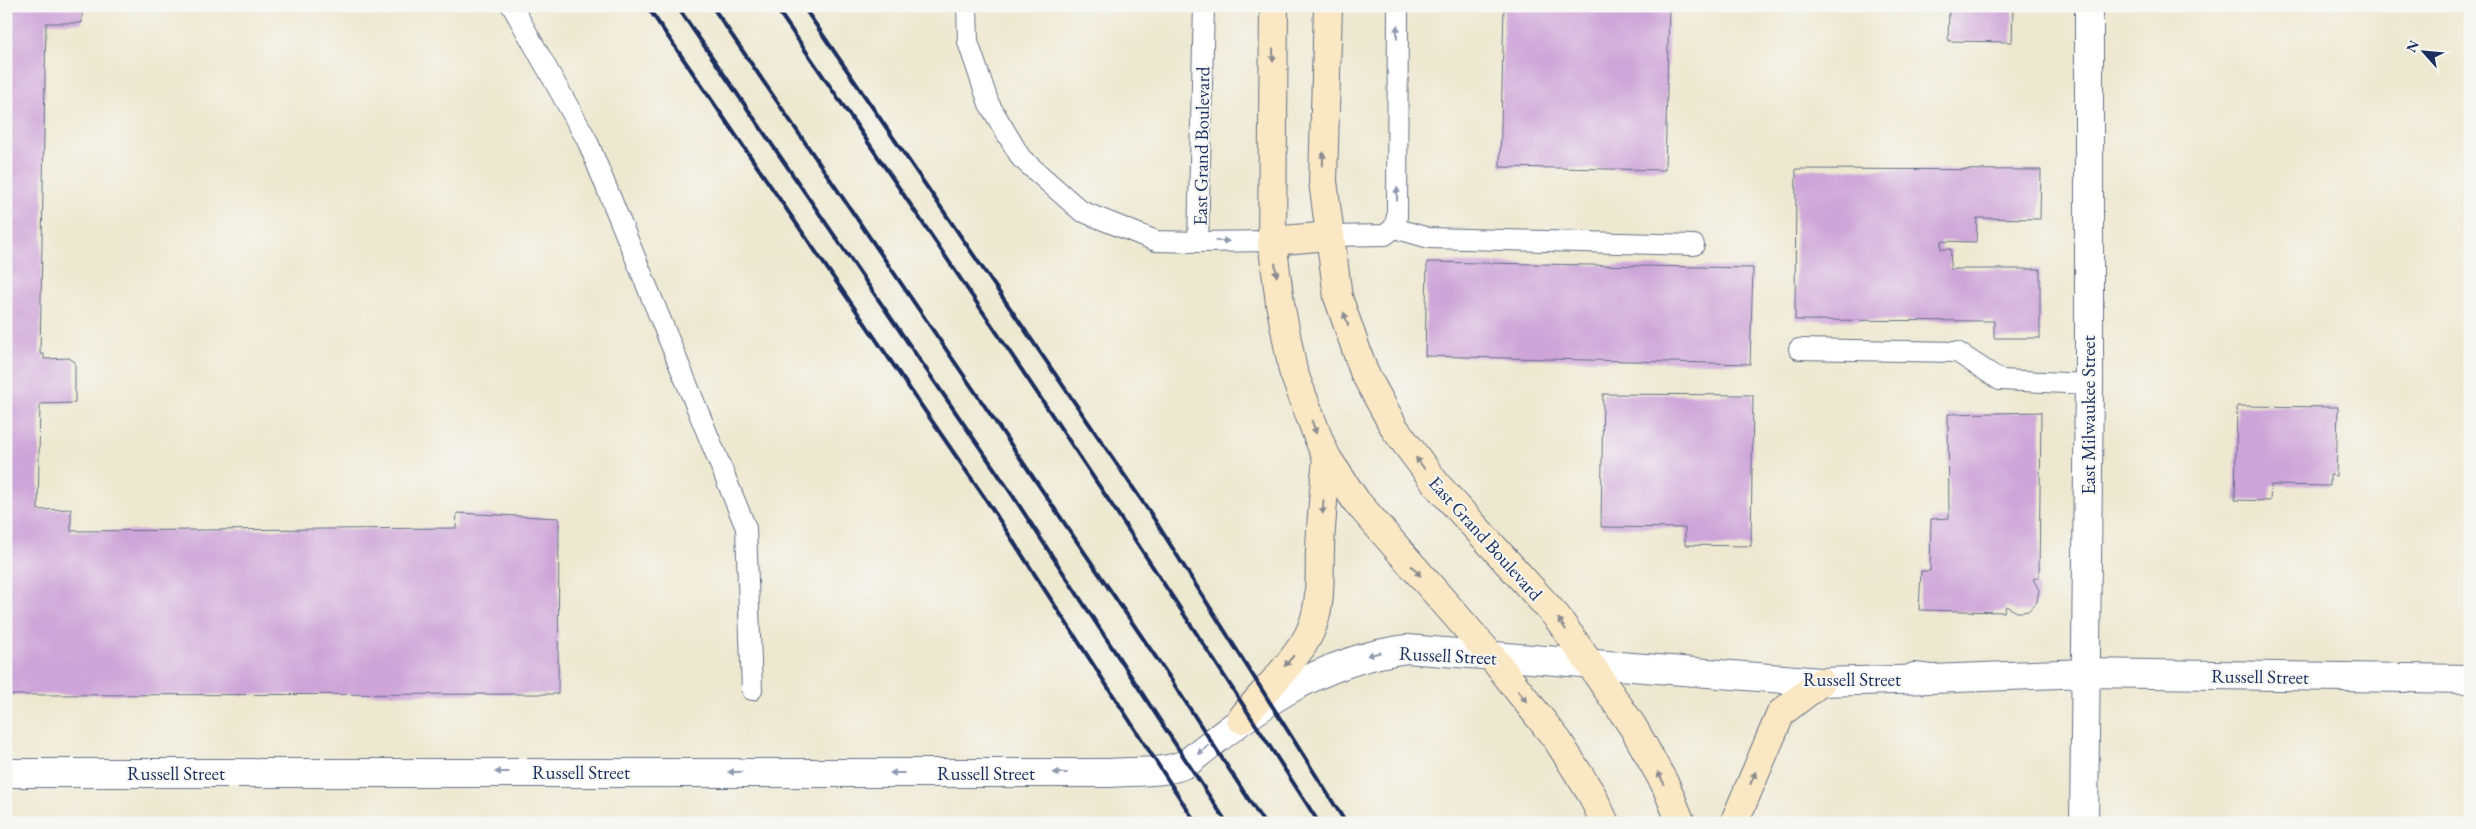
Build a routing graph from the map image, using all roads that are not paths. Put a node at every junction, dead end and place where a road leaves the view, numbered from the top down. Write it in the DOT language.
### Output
graph roads {
  1 [pos="512,6"];
  2 [pos="967,6"];
  3 [pos="1204,6"];
  4 [pos="1274,6"];
  5 [pos="1328,6"];
  6 [pos="1398,6"];
  7 [pos="2089,6"];
  8 [pos="1394,228"];
  9 [pos="1329,236"];
  10 [pos="1272,241"];
  11 [pos="1198,242"];
  12 [pos="1694,245"];
  13 [pos="1799,349"];
  14 [pos="2089,384"];
  15 [pos="1327,458"];
  16 [pos="1492,657"];
  17 [pos="1590,664"];
  18 [pos="2087,673"];
  19 [pos="1812,675"];
  20 [pos="2470,679"];
  21 [pos="752,690"];
  22 [pos="1241,719"];
  23 [pos="6,773"];
  24 [pos="1605,823"];
  25 [pos="1681,823"];
  26 [pos="1734,823"];
  27 [pos="2084,823"];
  1 -- 21 [label="lane"];
  2 -- 11 [label="lane"];
  3 -- 11 [label="lane, East Grand Boulevard"];
  4 -- 10 [label="main road, one-way"];
  9 -- 5 [label="main road, East Grand Boulevard, one-way"];
  8 -- 6 [label="lane, one-way"];
  7 -- 14 [label="street, East Milwaukee Street"];
  8 -- 9 [label="lane"];
  8 -- 12 [label="lane"];
  9 -- 10 [label="main road"];
  17 -- 9 [label="main road, East Grand Boulevard, one-way"];
  11 -- 10 [label="lane, East Grand Boulevard, one-way"];
  10 -- 15 [label="main road, one-way"];
  13 -- 14 [label="lane"];
  14 -- 18 [label="street, East Milwaukee Street"];
  15 -- 16 [label="main road, one-way"];
  15 -- 22 [label="main road, one-way"];
  16 -- 17 [label="street, Russell Street"];
  16 -- 22 [label="street, Russell Street, one-way"];
  16 -- 24 [label="main road, one-way"];
  17 -- 19 [label="street, Russell Street"];
  25 -- 17 [label="main road, East Grand Boulevard, one-way"];
  18 -- 19 [label="street, Russell Street"];
  18 -- 20 [label="street, Russell Street"];
  18 -- 27 [label="street, East Milwaukee Street"];
  26 -- 19 [label="main road, one-way"];
  22 -- 23 [label="street, Russell Street, one-way"];
}
